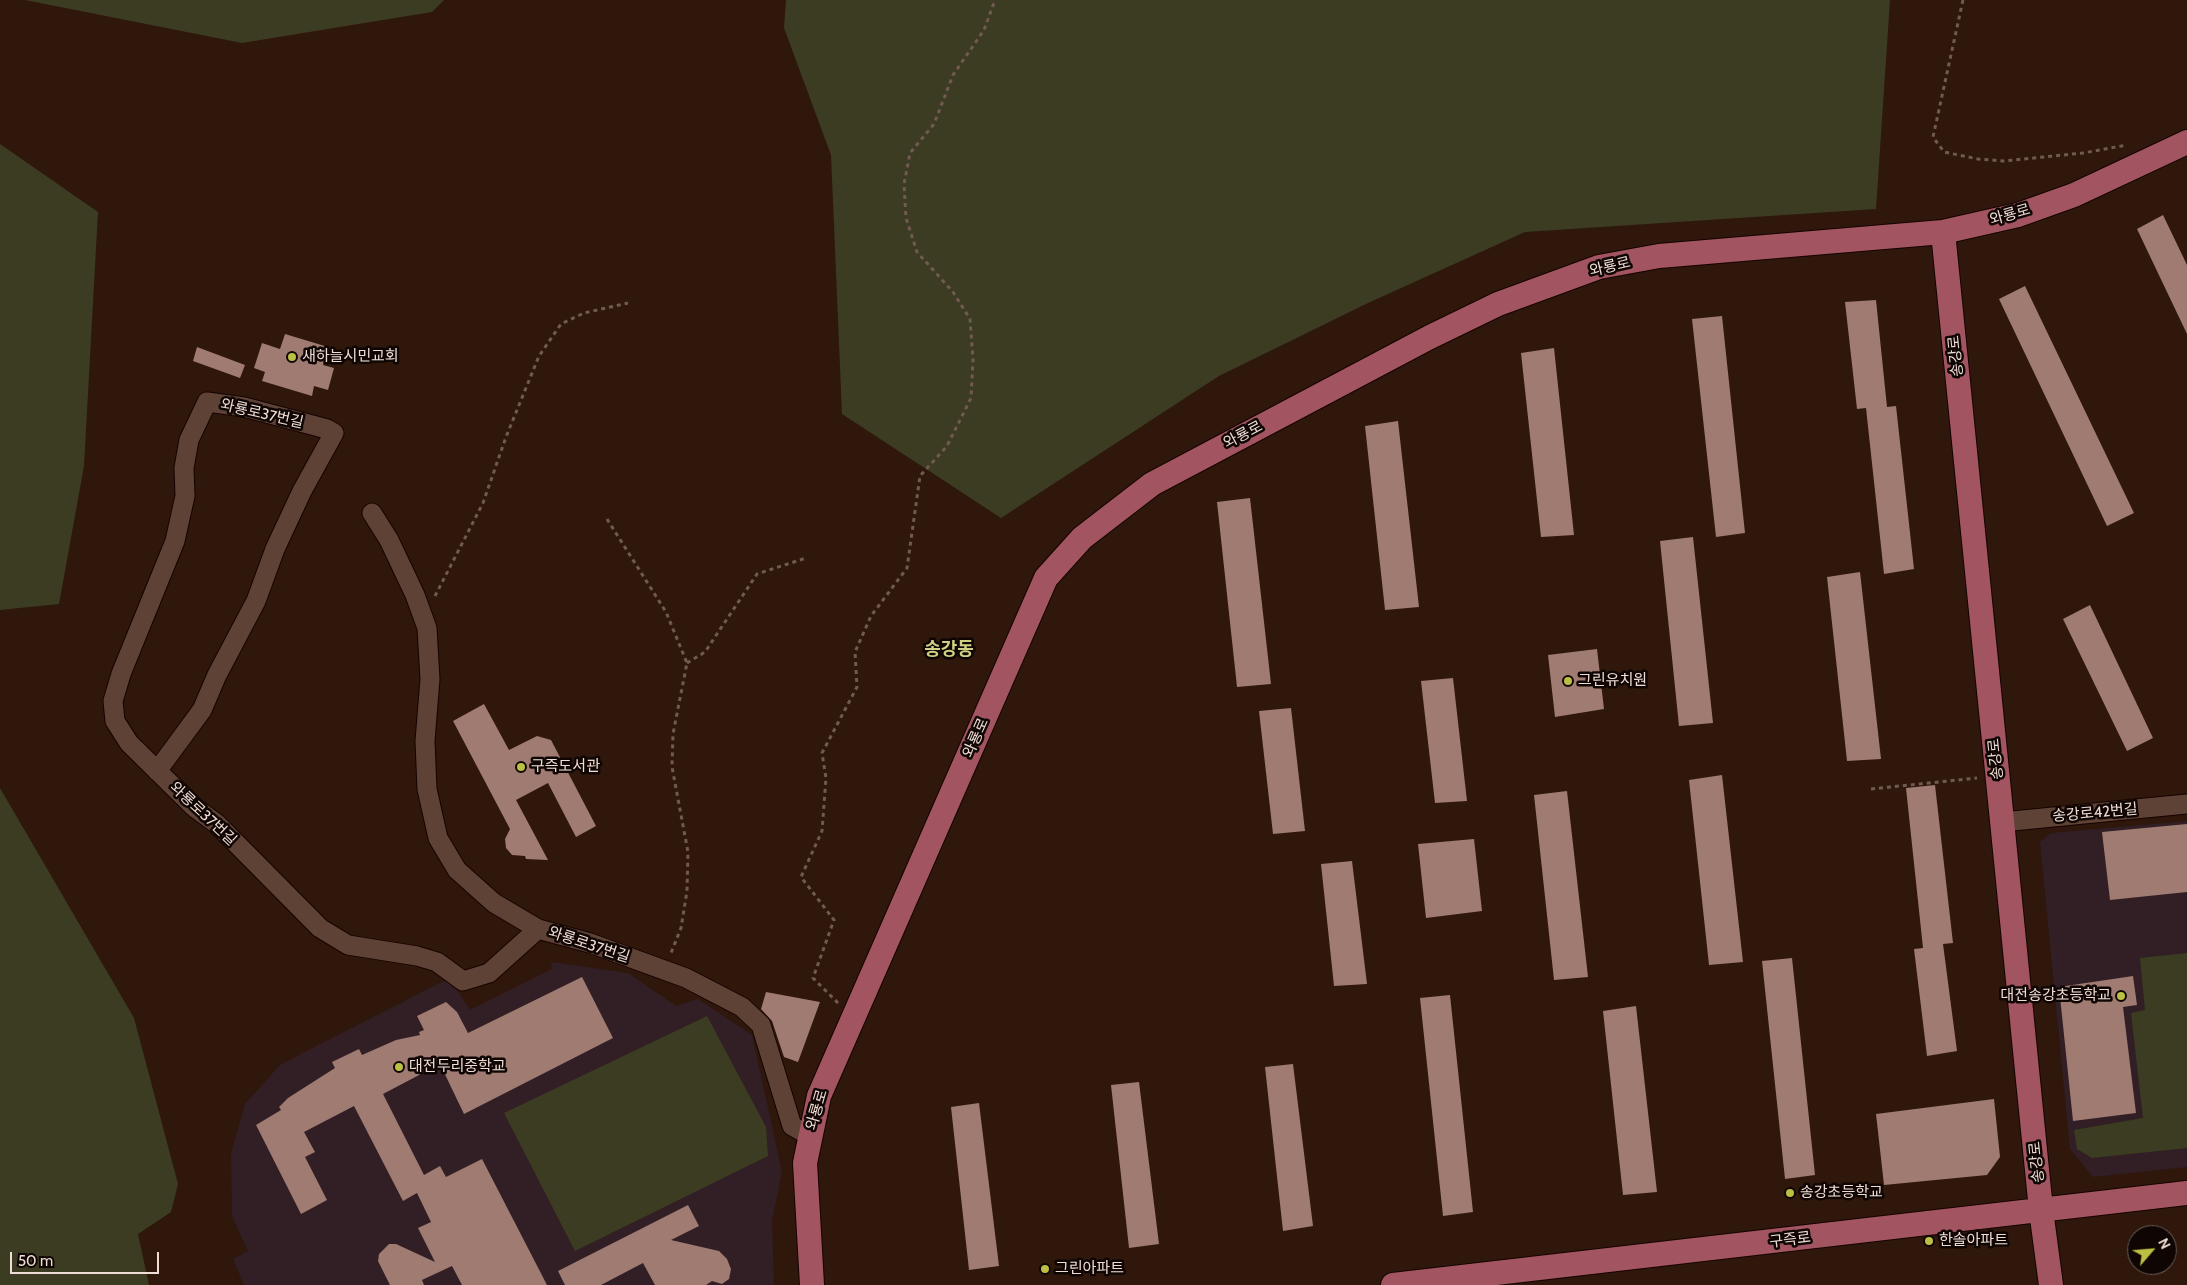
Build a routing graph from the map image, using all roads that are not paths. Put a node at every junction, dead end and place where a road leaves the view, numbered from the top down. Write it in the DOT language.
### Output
graph roads {
  1 [pos="2187,142"];
  2 [pos="1944,232"];
  3 [pos="372,513"];
  4 [pos="157,771"];
  5 [pos="2187,804"];
  6 [pos="2002,822"];
  7 [pos="538,928"];
  8 [pos="810,1136"];
  9 [pos="2187,1193"];
  10 [pos="2041,1210"];
  11 [pos="812,1285"];
  12 [pos="1393,1285"];
  13 [pos="2051,1285"];
  1 -- 2 [label="main road, 와룡로"];
  2 -- 6 [label="main road, 송강로"];
  2 -- 8 [label="main road, 와룡로"];
  3 -- 7 [label="street"];
  4 -- 4 [label="street, 와룡로37번길"];
  4 -- 7 [label="street, 와룡로37번길"];
  5 -- 6 [label="street, 송강로42번길"];
  6 -- 10 [label="main road, 송강로"];
  7 -- 8 [label="street, 와룡로37번길"];
  8 -- 11 [label="main road, 와룡로"];
  9 -- 10 [label="main road, 구즉로"];
  10 -- 12 [label="main road, 구즉로"];
  10 -- 13 [label="main road, 송강로"];
}
